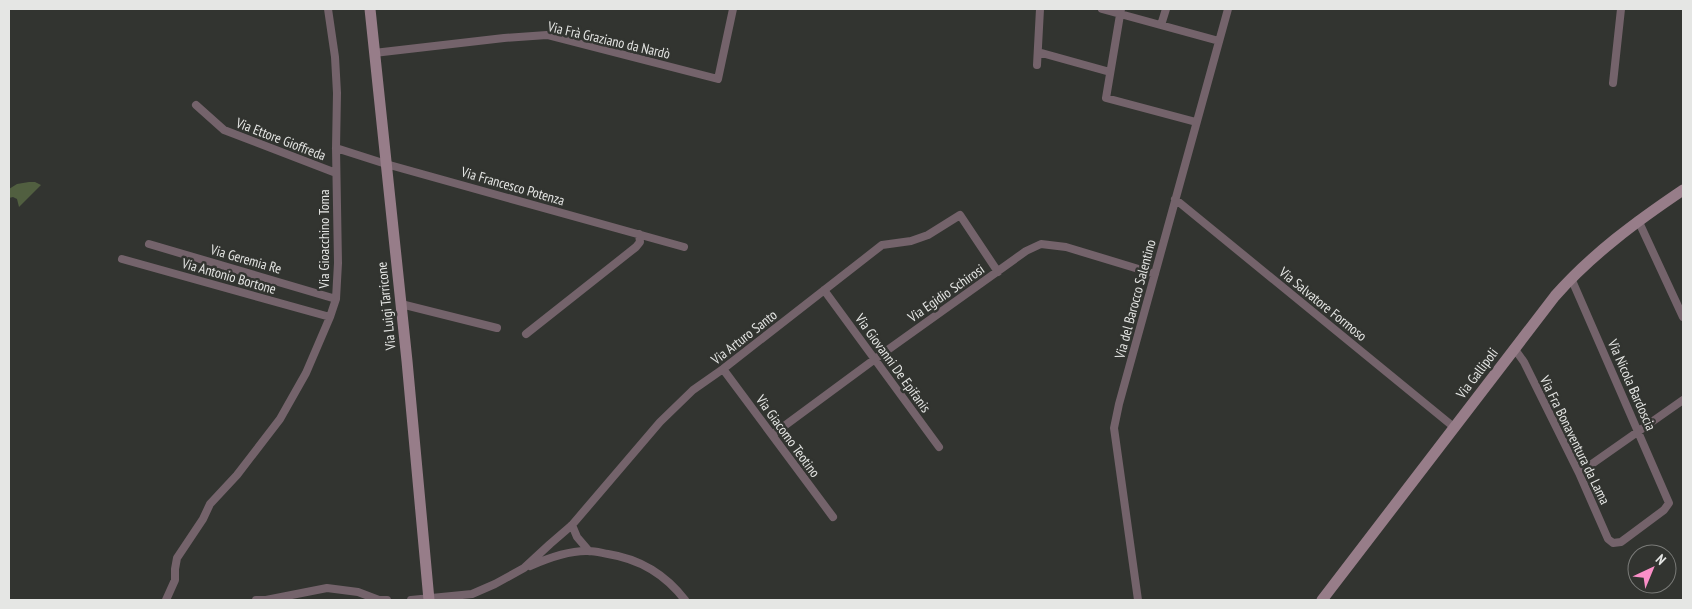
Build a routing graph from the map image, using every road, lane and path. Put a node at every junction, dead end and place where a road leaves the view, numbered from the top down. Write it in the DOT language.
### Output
graph roads {
  1 [pos="328,9"];
  2 [pos="370,9"];
  3 [pos="733,9"];
  4 [pos="1040,9"];
  5 [pos="1102,9"];
  6 [pos="1166,9"];
  7 [pos="1228,9"];
  8 [pos="1621,9"];
  9 [pos="1121,11"];
  10 [pos="1162,25"];
  11 [pos="1219,41"];
  12 [pos="1038,52"];
  13 [pos="374,53"];
  14 [pos="1037,65"];
  15 [pos="1110,72"];
  16 [pos="1614,83"];
  17 [pos="196,105"];
  18 [pos="1196,122"];
  19 [pos="336,148"];
  20 [pos="386,164"];
  21 [pos="336,173"];
  22 [pos="1683,190"];
  23 [pos="1175,200"];
  24 [pos="1638,220"];
  25 [pos="639,234"];
  26 [pos="149,244"];
  27 [pos="684,247"];
  28 [pos="122,259"];
  29 [pos="998,272"];
  30 [pos="1155,274"];
  31 [pos="1571,278"];
  32 [pos="826,292"];
  33 [pos="336,298"];
  34 [pos="401,304"];
  35 [pos="330,317"];
  36 [pos="1683,317"];
  37 [pos="497,328"];
  38 [pos="526,334"];
  39 [pos="1514,348"];
  40 [pos="875,359"];
  41 [pos="723,369"];
  42 [pos="1683,400"];
  43 [pos="1455,428"];
  44 [pos="1639,431"];
  45 [pos="772,435"];
  46 [pos="939,447"];
  47 [pos="1579,473"];
  48 [pos="833,517"];
  49 [pos="572,525"];
  50 [pos="1613,543"];
  51 [pos="589,551"];
  52 [pos="524,568"];
  53 [pos="166,600"];
  54 [pos="256,600"];
  55 [pos="266,600"];
  56 [pos="387,600"];
  57 [pos="411,600"];
  58 [pos="429,600"];
  59 [pos="685,600"];
  60 [pos="1138,600"];
  61 [pos="1322,600"];
  1 -- 19 [label="street, Via Gioacchino Toma"];
  2 -- 13 [label="main road, Via Luigi Tarricone"];
  3 -- 13 [label="street, Via Frà Graziano da Nardò"];
  4 -- 12 [label="street"];
  5 -- 9 [label="street"];
  6 -- 10 [label="street"];
  7 -- 11 [label="street, Via del Barocco Salentino"];
  8 -- 16 [label="street"];
  9 -- 10 [label="street"];
  9 -- 15 [label="street"];
  10 -- 11 [label="street"];
  11 -- 18 [label="street, Via del Barocco Salentino"];
  12 -- 14 [label="street"];
  12 -- 15 [label="street"];
  13 -- 20 [label="main road, Via Luigi Tarricone"];
  15 -- 18 [label="street"];
  17 -- 21 [label="street, Via Ettore Gioffreda"];
  18 -- 23 [label="street, Via del Barocco Salentino"];
  19 -- 20 [label="street, Via Francesco Potenza"];
  19 -- 21 [label="street, Via Gioacchino Toma"];
  20 -- 25 [label="street, Via Francesco Potenza"];
  20 -- 34 [label="main road, Via Luigi Tarricone"];
  21 -- 33 [label="street, Via Gioacchino Toma"];
  22 -- 24 [label="main road, Via Gallipoli"];
  23 -- 30 [label="street, Via del Barocco Salentino"];
  23 -- 43 [label="street, Via Salvatore Formoso"];
  24 -- 31 [label="main road, Via Gallipoli"];
  24 -- 36 [label="street"];
  25 -- 27 [label="street, Via Francesco Potenza"];
  25 -- 38 [label="street"];
  26 -- 33 [label="street, Via Geremia Re"];
  28 -- 35 [label="street, Via Antonio Bortone"];
  29 -- 30 [label="street, Via Egidio Schirosi"];
  29 -- 32 [label="street, Via Arturo Santo"];
  29 -- 40 [label="street, Via Egidio Schirosi"];
  30 -- 60 [label="street, Via del Barocco Salentino"];
  31 -- 39 [label="main road, Via Gallipoli"];
  31 -- 44 [label="street, Via Nicola Bardoscia"];
  32 -- 40 [label="street, Via Giovanni De Epifanis"];
  32 -- 41 [label="street, Via Arturo Santo"];
  33 -- 35 [label="street, Via Gioacchino Toma"];
  34 -- 37 [label="street"];
  34 -- 58 [label="main road, Via Luigi Tarricone"];
  35 -- 53 [label="street, Via Gioacchino Toma"];
  39 -- 43 [label="main road, Via Gallipoli"];
  39 -- 47 [label="street, Via Fra Bonaventura da Lama"];
  40 -- 45 [label="street, Via Egidio Schirosi"];
  40 -- 46 [label="street, Via Giovanni De Epifanis"];
  41 -- 45 [label="street, Via Giacomo Teotino"];
  41 -- 49 [label="street, Via Arturo Santo"];
  42 -- 44 [label="street"];
  43 -- 61 [label="main road, Via Gallipoli"];
  44 -- 47 [label="street"];
  44 -- 50 [label="street, Via Nicola Bardoscia"];
  45 -- 48 [label="street, Via Giacomo Teotino"];
  47 -- 50 [label="street, Via Fra Bonaventura da Lama"];
  49 -- 51 [label="street"];
  49 -- 52 [label="street, Via Arturo Santo"];
  51 -- 52 [label="street, Via Arturo Santo"];
  51 -- 59 [label="street, Via Arturo Santo"];
  52 -- 58 [label="street, Via Arturo Santo"];
  54 -- 55 [label="street"];
  55 -- 56 [label="street"];
  57 -- 58 [label="street, Via Arturo Santo"];
}
